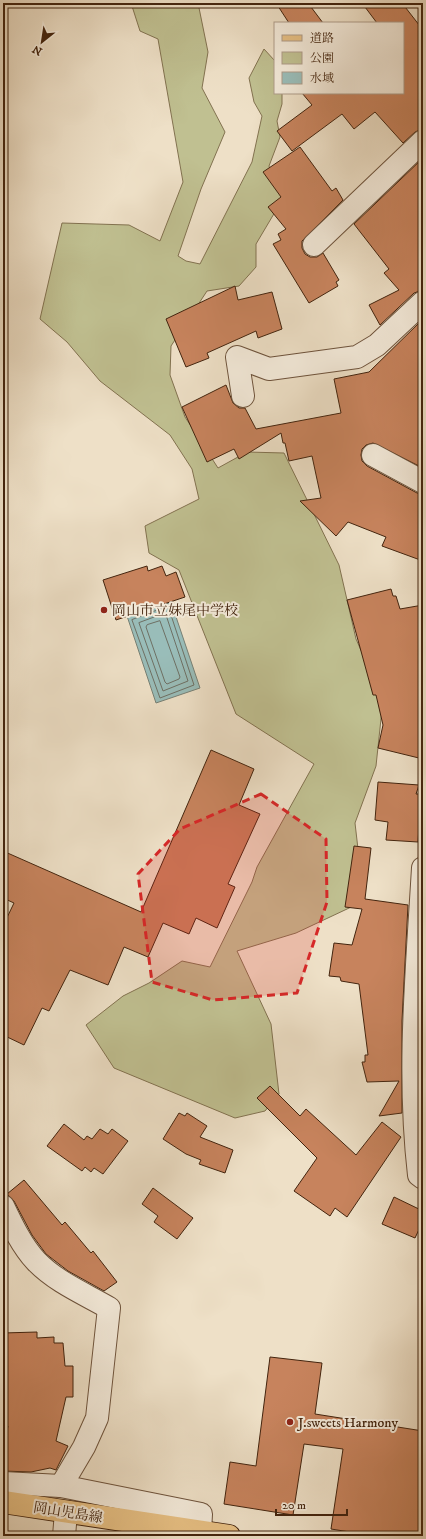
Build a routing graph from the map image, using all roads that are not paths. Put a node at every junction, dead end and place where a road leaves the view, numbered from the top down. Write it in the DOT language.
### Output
graph roads {
  1 [pos="423,141"];
  2 [pos="314,245"];
  3 [pos="423,302"];
  4 [pos="243,396"];
  5 [pos="373,455"];
  6 [pos="423,482"];
  7 [pos="423,868"];
  8 [pos="423,1178"];
  9 [pos="3,1206"];
  10 [pos="3,1483"];
  11 [pos="61,1486"];
  12 [pos="3,1502"];
  13 [pos="66,1512"];
  14 [pos="200,1532"];
  15 [pos="64,1536"];
  16 [pos="229,1536"];
  1 -- 2 [label="street"];
  3 -- 4 [label="street"];
  5 -- 6 [label="street"];
  7 -- 8 [label="street"];
  9 -- 11 [label="street"];
  10 -- 11 [label="street"];
  11 -- 14 [label="street"];
  12 -- 13 [label="main road, 岡山児島線"];
  13 -- 14 [label="main road, 岡山児島線"];
  13 -- 15 [label="street"];
  14 -- 16 [label="main road, 岡山児島線"];
}
